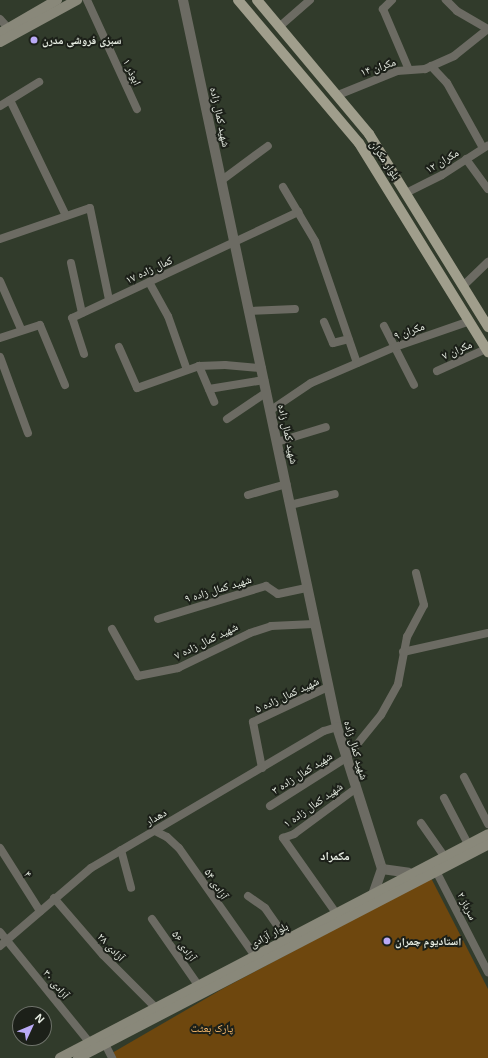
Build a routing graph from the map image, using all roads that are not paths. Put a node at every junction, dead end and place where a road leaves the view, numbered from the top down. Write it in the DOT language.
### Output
graph roads {
  1 [pos="77,0"];
  2 [pos="87,0"];
  3 [pos="183,0"];
  4 [pos="238,0"];
  5 [pos="257,0"];
  6 [pos="310,0"];
  7 [pos="392,0"];
  8 [pos="446,0"];
  9 [pos="57,4"];
  10 [pos="0,19"];
  11 [pos="279,27"];
  12 [pos="488,29"];
  13 [pos="4,30"];
  14 [pos="0,42"];
  15 [pos="432,66"];
  16 [pos="409,70"];
  17 [pos="39,82"];
  18 [pos="338,95"];
  19 [pos="10,100"];
  20 [pos="0,106"];
  21 [pos="137,109"];
  22 [pos="268,146"];
  23 [pos="486,146"];
  24 [pos="466,159"];
  25 [pos="222,180"];
  26 [pos="283,188"];
  27 [pos="488,189"];
  28 [pos="406,193"];
  29 [pos="298,212"];
  30 [pos="65,214"];
  31 [pos="0,239"];
  32 [pos="234,240"];
  33 [pos="488,262"];
  34 [pos="71,263"];
  35 [pos="0,281"];
  36 [pos="149,282"];
  37 [pos="463,286"];
  38 [pos="109,300"];
  39 [pos="295,309"];
  40 [pos="250,311"];
  41 [pos="82,313"];
  42 [pos="470,321"];
  43 [pos="324,322"];
  44 [pos="384,326"];
  45 [pos="488,327"];
  46 [pos="21,329"];
  47 [pos="0,338"];
  48 [pos="349,339"];
  49 [pos="119,347"];
  50 [pos="395,348"];
  51 [pos="487,350"];
  52 [pos="84,354"];
  53 [pos="0,357"];
  54 [pos="357,363"];
  55 [pos="199,366"];
  56 [pos="262,368"];
  57 [pos="187,370"];
  58 [pos="437,371"];
  59 [pos="264,380"];
  60 [pos="65,385"];
  61 [pos="414,385"];
  62 [pos="209,389"];
  63 [pos="267,392"];
  64 [pos="214,402"];
  65 [pos="271,410"];
  66 [pos="228,420"];
  67 [pos="326,427"];
  68 [pos="28,433"];
  69 [pos="277,442"];
  70 [pos="286,484"];
  71 [pos="335,494"];
  72 [pos="248,495"];
  73 [pos="290,505"];
  74 [pos="416,573"];
  75 [pos="307,588"];
  76 [pos="158,619"];
  77 [pos="314,624"];
  78 [pos="112,629"];
  79 [pos="488,633"];
  80 [pos="403,652"];
  81 [pos="328,688"];
  82 [pos="337,727"];
  83 [pos="346,758"];
  84 [pos="262,768"];
  85 [pos="464,777"];
  86 [pos="355,789"];
  87 [pos="444,798"];
  88 [pos="270,806"];
  89 [pos="421,823"];
  90 [pos="488,824"];
  91 [pos="155,831"];
  92 [pos="488,834"];
  93 [pos="468,844"];
  94 [pos="488,845"];
  95 [pos="0,848"];
  96 [pos="121,850"];
  97 [pos="444,856"];
  98 [pos="382,869"];
  99 [pos="436,871"];
  100 [pos="409,873"];
  101 [pos="132,888"];
  102 [pos="374,892"];
  103 [pos="248,896"];
  104 [pos="54,898"];
  105 [pos="40,911"];
  106 [pos="336,913"];
  107 [pos="152,919"];
  108 [pos="0,932"];
  109 [pos="287,939"];
  110 [pos="7,940"];
  111 [pos="0,946"];
  112 [pos="254,956"];
  113 [pos="488,972"];
  114 [pos="198,985"];
  115 [pos="155,1007"];
  116 [pos="89,1042"];
  117 [pos="105,1044"];
  118 [pos="60,1058"];
  119 [pos="78,1058"];
  120 [pos="112,1058"];
  1 -- 9 [label="main road"];
  2 -- 21 [label="street, ابوذر ۱"];
  3 -- 25 [label="street, شهید کمال زاده"];
  4 -- 42 [label="main road, بلوار مکران"];
  5 -- 11 [label="main road, بلوار مکران"];
  6 -- 11 [label="street"];
  7 -- 16 [label="street"];
  8 -- 12 [label="street"];
  9 -- 13 [label="main road"];
  9 -- 14 [label="main road"];
  10 -- 13 [label="street"];
  11 -- 18 [label="main road, بلوار مکران"];
  12 -- 15 [label="street, مکران ۱۴"];
  15 -- 16 [label="street, مکران ۱۴"];
  15 -- 23 [label="street"];
  16 -- 18 [label="street, مکران ۱۴"];
  17 -- 19 [label="street"];
  18 -- 28 [label="main road, بلوار مکران"];
  19 -- 20 [label="street"];
  19 -- 30 [label="street"];
  22 -- 25 [label="street"];
  23 -- 24 [label="street, مکران ۱۲"];
  24 -- 27 [label="street"];
  24 -- 28 [label="street, مکران ۱۲"];
  25 -- 32 [label="street, شهید کمال زاده"];
  26 -- 29 [label="street"];
  28 -- 37 [label="main road, بلوار مکران"];
  29 -- 32 [label="street, کمال زاده ۱۷"];
  29 -- 48 [label="street"];
  30 -- 31 [label="street"];
  30 -- 38 [label="street"];
  32 -- 36 [label="street, کمال زاده ۱۷"];
  32 -- 40 [label="street, شهید کمال زاده"];
  33 -- 37 [label="street"];
  34 -- 41 [label="street"];
  35 -- 46 [label="street"];
  36 -- 38 [label="street, کمال زاده ۱۷"];
  36 -- 57 [label="street"];
  37 -- 45 [label="main road, بلوار مکران"];
  38 -- 41 [label="street, کمال زاده ۱۷"];
  39 -- 40 [label="street"];
  40 -- 56 [label="street, شهید کمال زاده"];
  41 -- 52 [label="street, کمال زاده ۱۷"];
  42 -- 50 [label="street, مکران ۹"];
  42 -- 51 [label="main road, بلوار مکران"];
  43 -- 48 [label="street"];
  44 -- 50 [label="street"];
  46 -- 47 [label="street"];
  46 -- 60 [label="street"];
  48 -- 54 [label="street"];
  49 -- 57 [label="street"];
  50 -- 54 [label="street, مکران ۹"];
  50 -- 61 [label="street"];
  51 -- 58 [label="street, مکران ۷"];
  53 -- 68 [label="street"];
  54 -- 65 [label="street, مکران ۹"];
  55 -- 56 [label="street"];
  55 -- 57 [label="street"];
  55 -- 62 [label="street"];
  56 -- 59 [label="street, شهید کمال زاده"];
  59 -- 62 [label="street"];
  59 -- 63 [label="street, شهید کمال زاده"];
  62 -- 64 [label="street"];
  63 -- 65 [label="street, شهید کمال زاده"];
  63 -- 66 [label="street"];
  65 -- 69 [label="street, شهید کمال زاده"];
  67 -- 69 [label="street"];
  69 -- 70 [label="street, شهید کمال زاده"];
  70 -- 72 [label="street"];
  70 -- 73 [label="street, شهید کمال زاده"];
  71 -- 73 [label="street"];
  73 -- 75 [label="street, شهید کمال زاده"];
  74 -- 80 [label="street, شهید کمال زاده ۳"];
  75 -- 76 [label="street, شهید کمال زاده ۹"];
  75 -- 77 [label="street, شهید کمال زاده"];
  77 -- 78 [label="street, شهید کمال زاده ۷"];
  77 -- 81 [label="street, شهید کمال زاده"];
  79 -- 80 [label="street"];
  80 -- 83 [label="street, شهید کمال زاده ۳"];
  81 -- 82 [label="street, شهید کمال زاده"];
  81 -- 84 [label="street, شهید کمال زاده ۵"];
  82 -- 83 [label="street, شهید کمال زاده"];
  82 -- 84 [label="street, دهدار"];
  83 -- 86 [label="street, شهید کمال زاده"];
  83 -- 88 [label="street, شهید کمال زاده ۳"];
  84 -- 91 [label="street, دهدار"];
  85 -- 90 [label="street"];
  86 -- 98 [label="street, شهید کمال زاده"];
  86 -- 106 [label="street, شهید کمال زاده ۱"];
  87 -- 93 [label="street"];
  89 -- 97 [label="street"];
  91 -- 96 [label="street, دهدار"];
  91 -- 112 [label="street, آزادی ۵۴"];
  92 -- 93 [label="main road, بلوار آزادی"];
  93 -- 97 [label="main road, بلوار آزادی"];
  94 -- 99 [label="main road, بلوار آزادی"];
  95 -- 105 [label="street, ۴"];
  96 -- 101 [label="street"];
  96 -- 104 [label="street, دهدار"];
  97 -- 100 [label="main road, بلوار آزادی"];
  98 -- 100 [label="street"];
  98 -- 102 [label="street"];
  99 -- 113 [label="street, سرباز ۲"];
  99 -- 117 [label="main road, بلوار آزادی"];
  100 -- 102 [label="main road, بلوار آزادی"];
  102 -- 106 [label="main road, بلوار آزادی"];
  103 -- 109 [label="street"];
  104 -- 105 [label="street, دهدار"];
  104 -- 115 [label="street, آزادی ۲۸"];
  105 -- 110 [label="street, دهدار"];
  106 -- 109 [label="main road, بلوار آزادی"];
  107 -- 114 [label="street, آزادی ۵۶"];
  108 -- 110 [label="street, آزادی ۳۰"];
  109 -- 112 [label="main road, بلوار آزادی"];
  110 -- 111 [label="street, دهدار"];
  110 -- 116 [label="street, آزادی ۳۰"];
  112 -- 114 [label="main road, بلوار آزادی"];
  114 -- 115 [label="main road, بلوار آزادی"];
  115 -- 116 [label="main road, بلوار آزادی"];
  116 -- 118 [label="main road, بلوار آزادی"];
  117 -- 119 [label="main road, بلوار آزادی"];
  117 -- 120 [label="street"];
}
